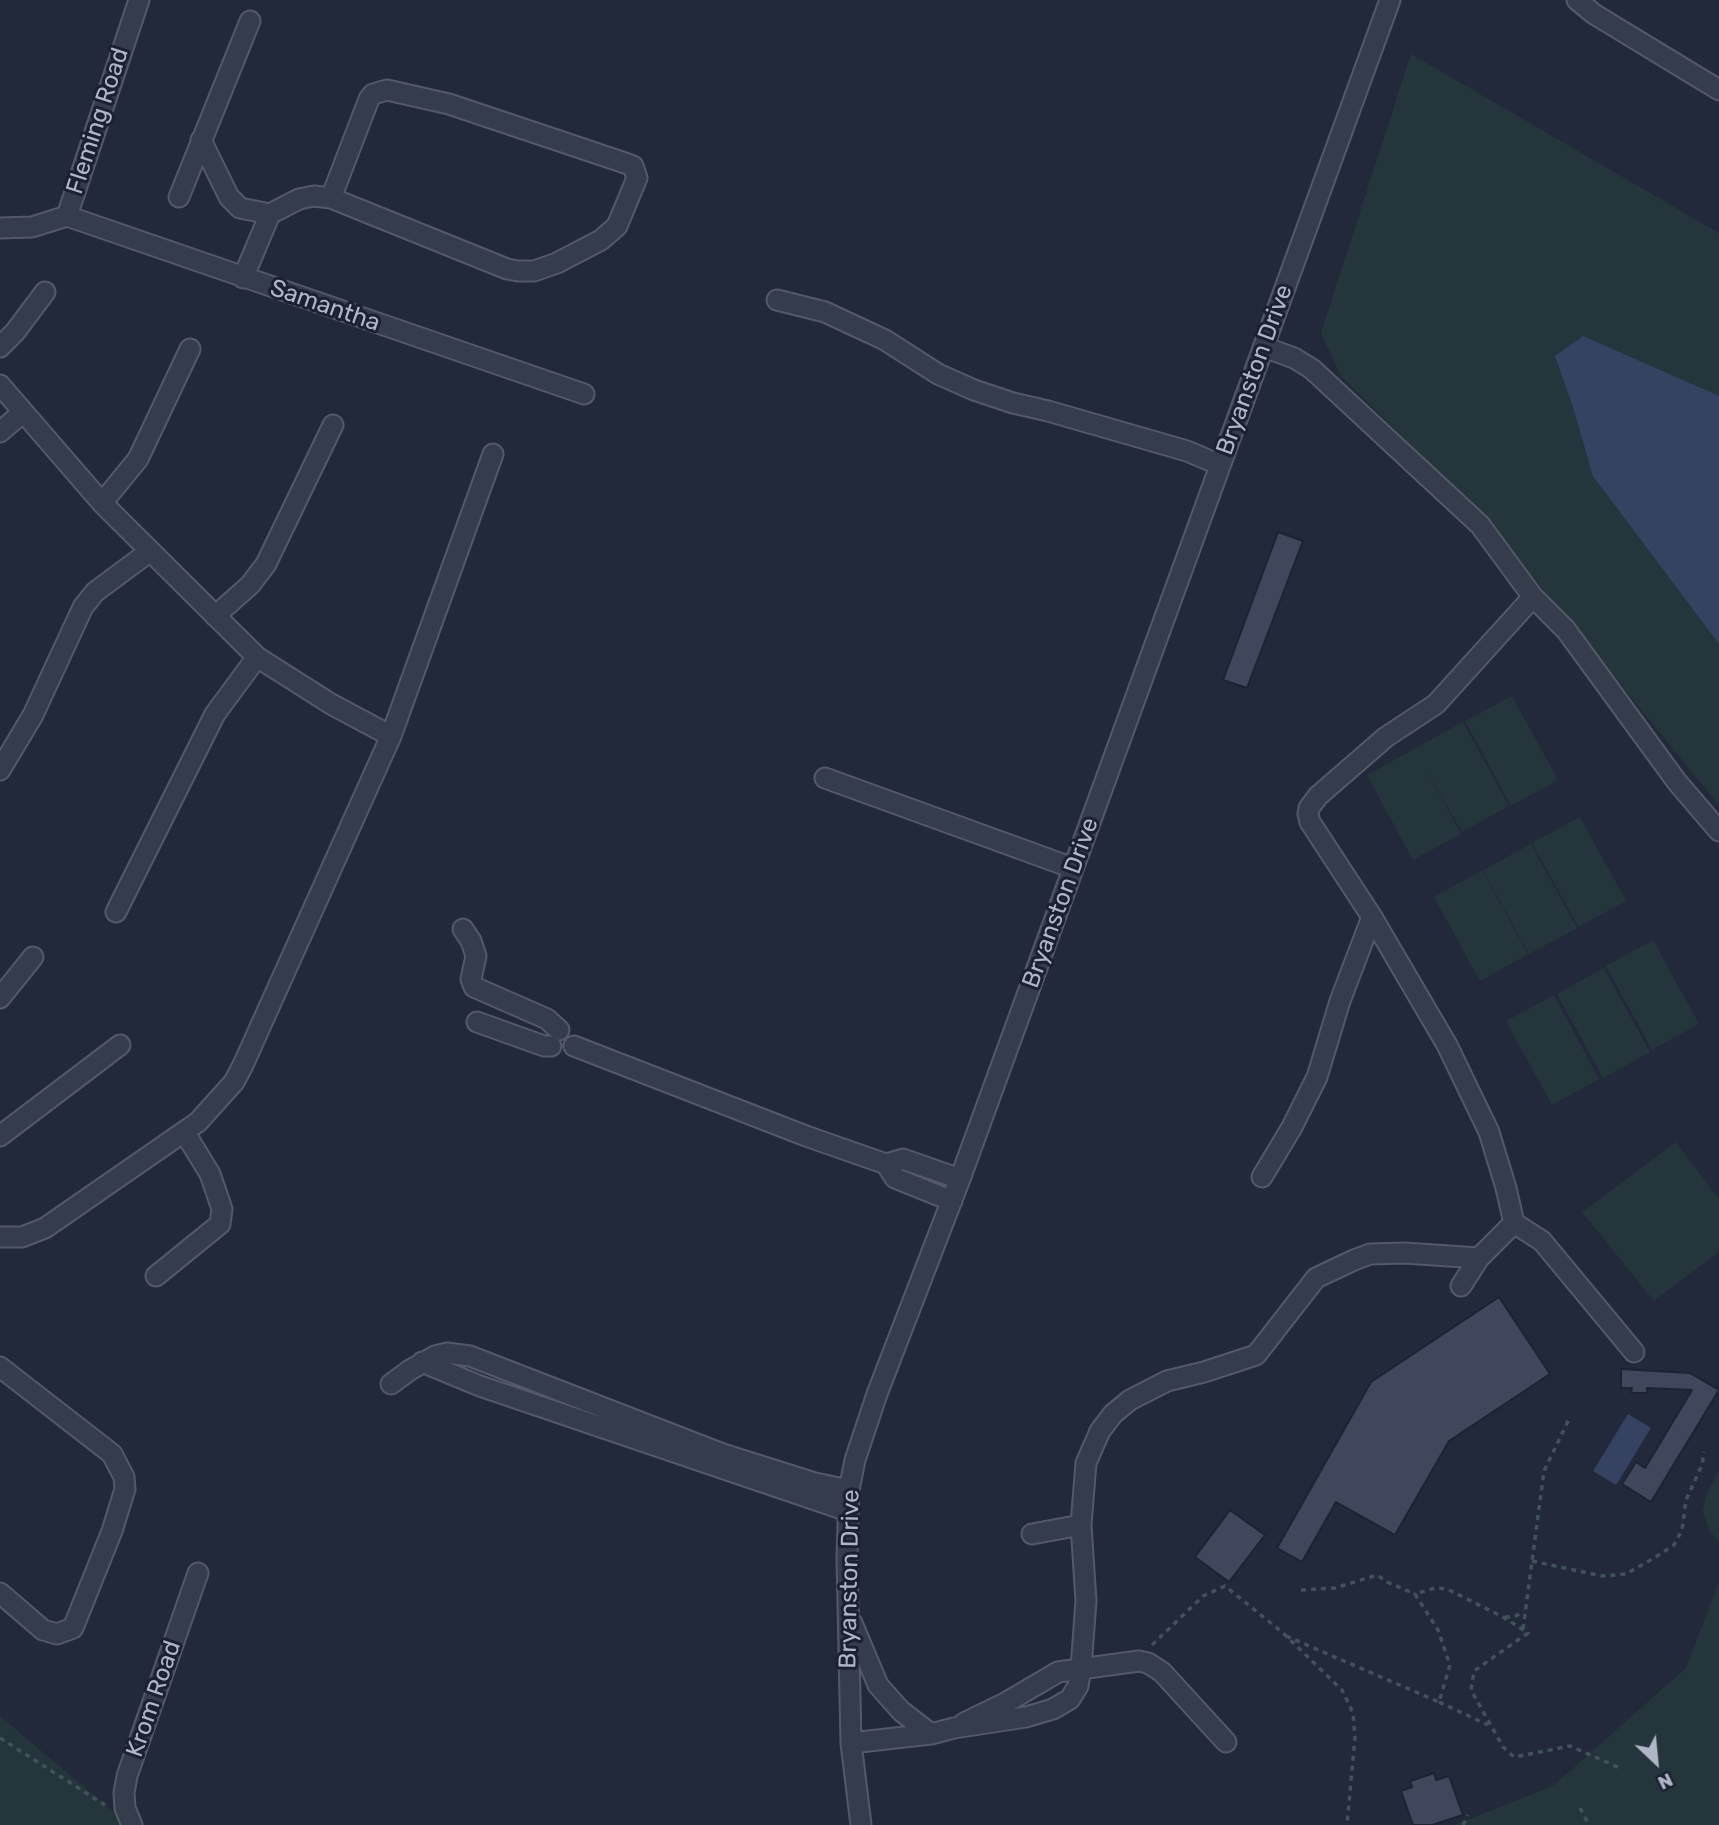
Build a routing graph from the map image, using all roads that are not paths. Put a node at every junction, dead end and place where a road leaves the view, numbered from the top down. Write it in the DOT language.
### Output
graph roads {
  1 [pos="139,0"];
  2 [pos="1391,0"];
  3 [pos="1577,0"];
  4 [pos="250,21"];
  5 [pos="1719,90"];
  6 [pos="201,141"];
  7 [pos="179,197"];
  8 [pos="331,198"];
  9 [pos="270,214"];
  10 [pos="67,216"];
  11 [pos="0,228"];
  12 [pos="243,278"];
  13 [pos="45,292"];
  14 [pos="777,300"];
  15 [pos="0,347"];
  16 [pos="1264,347"];
  17 [pos="190,349"];
  18 [pos="0,385"];
  19 [pos="584,394"];
  20 [pos="22,413"];
  21 [pos="333,425"];
  22 [pos="0,432"];
  23 [pos="493,454"];
  24 [pos="1220,465"];
  25 [pos="102,503"];
  26 [pos="149,552"];
  27 [pos="1533,597"];
  28 [pos="215,616"];
  29 [pos="257,657"];
  30 [pos="391,736"];
  31 [pos="0,770"];
  32 [pos="825,778"];
  33 [pos="1719,831"];
  34 [pos="1073,868"];
  35 [pos="117,912"];
  36 [pos="1372,918"];
  37 [pos="463,929"];
  38 [pos="33,957"];
  39 [pos="0,998"];
  40 [pos="477,1023"];
  41 [pos="555,1038"];
  42 [pos="120,1045"];
  43 [pos="185,1133"];
  44 [pos="0,1136"];
  45 [pos="886,1164"];
  46 [pos="1262,1177"];
  47 [pos="960,1179"];
  48 [pos="952,1201"];
  49 [pos="1514,1223"];
  50 [pos="0,1237"];
  51 [pos="1479,1258"];
  52 [pos="156,1276"];
  53 [pos="1461,1286"];
  54 [pos="1634,1352"];
  55 [pos="422,1362"];
  56 [pos="0,1367"];
  57 [pos="391,1384"];
  58 [pos="849,1490"];
  59 [pos="848,1511"];
  60 [pos="1081,1525"];
  61 [pos="1032,1534"];
  62 [pos="198,1573"];
  63 [pos="0,1592"];
  64 [pos="848,1613"];
  65 [pos="1081,1668"];
  66 [pos="954,1728"];
  67 [pos="931,1734"];
  68 [pos="1226,1742"];
  69 [pos="851,1743"];
  70 [pos="130,1822"];
  71 [pos="861,1825"];
  1 -- 10 [label="street, Fleming Road"];
  2 -- 16 [label="street, Bryanston Drive"];
  3 -- 5 [label="street"];
  4 -- 6 [label="street"];
  6 -- 7 [label="street"];
  6 -- 9 [label="street"];
  8 -- 8 [label="street"];
  8 -- 9 [label="street"];
  9 -- 12 [label="street"];
  10 -- 11 [label="street, Fleming Road"];
  10 -- 12 [label="street, Samantha"];
  12 -- 19 [label="street, Samantha"];
  13 -- 15 [label="street"];
  14 -- 24 [label="street"];
  16 -- 24 [label="street, Bryanston Drive"];
  16 -- 27 [label="street"];
  17 -- 25 [label="street"];
  18 -- 20 [label="street"];
  20 -- 22 [label="street"];
  20 -- 25 [label="street"];
  21 -- 28 [label="street"];
  23 -- 30 [label="street"];
  24 -- 34 [label="street, Bryanston Drive"];
  25 -- 26 [label="street"];
  26 -- 28 [label="street"];
  26 -- 31 [label="street"];
  27 -- 33 [label="street"];
  27 -- 36 [label="street"];
  28 -- 29 [label="street"];
  29 -- 30 [label="street"];
  29 -- 35 [label="street"];
  30 -- 43 [label="street"];
  32 -- 34 [label="street"];
  34 -- 47 [label="street, Bryanston Drive"];
  36 -- 46 [label="street"];
  36 -- 49 [label="street"];
  37 -- 41 [label="street"];
  38 -- 39 [label="street"];
  40 -- 41 [label="street"];
  41 -- 45 [label="street"];
  42 -- 44 [label="street"];
  43 -- 50 [label="street"];
  43 -- 52 [label="street"];
  45 -- 47 [label="street"];
  45 -- 48 [label="street"];
  47 -- 48 [label="street, Bryanston Drive"];
  48 -- 58 [label="street, Bryanston Drive"];
  49 -- 51 [label="street"];
  49 -- 54 [label="street"];
  51 -- 53 [label="street"];
  51 -- 60 [label="street"];
  55 -- 57 [label="street"];
  55 -- 58 [label="street"];
  55 -- 59 [label="street"];
  56 -- 63 [label="street"];
  58 -- 59 [label="street, Bryanston Drive"];
  59 -- 64 [label="street, Bryanston Drive"];
  60 -- 61 [label="street"];
  60 -- 65 [label="street"];
  62 -- 70 [label="street, Krom Road"];
  64 -- 67 [label="street"];
  64 -- 69 [label="street, Bryanston Drive"];
  65 -- 66 [label="street"];
  65 -- 66 [label="street"];
  65 -- 68 [label="street"];
  66 -- 67 [label="street"];
  67 -- 69 [label="street"];
  69 -- 71 [label="street, Bryanston Drive"];
}
